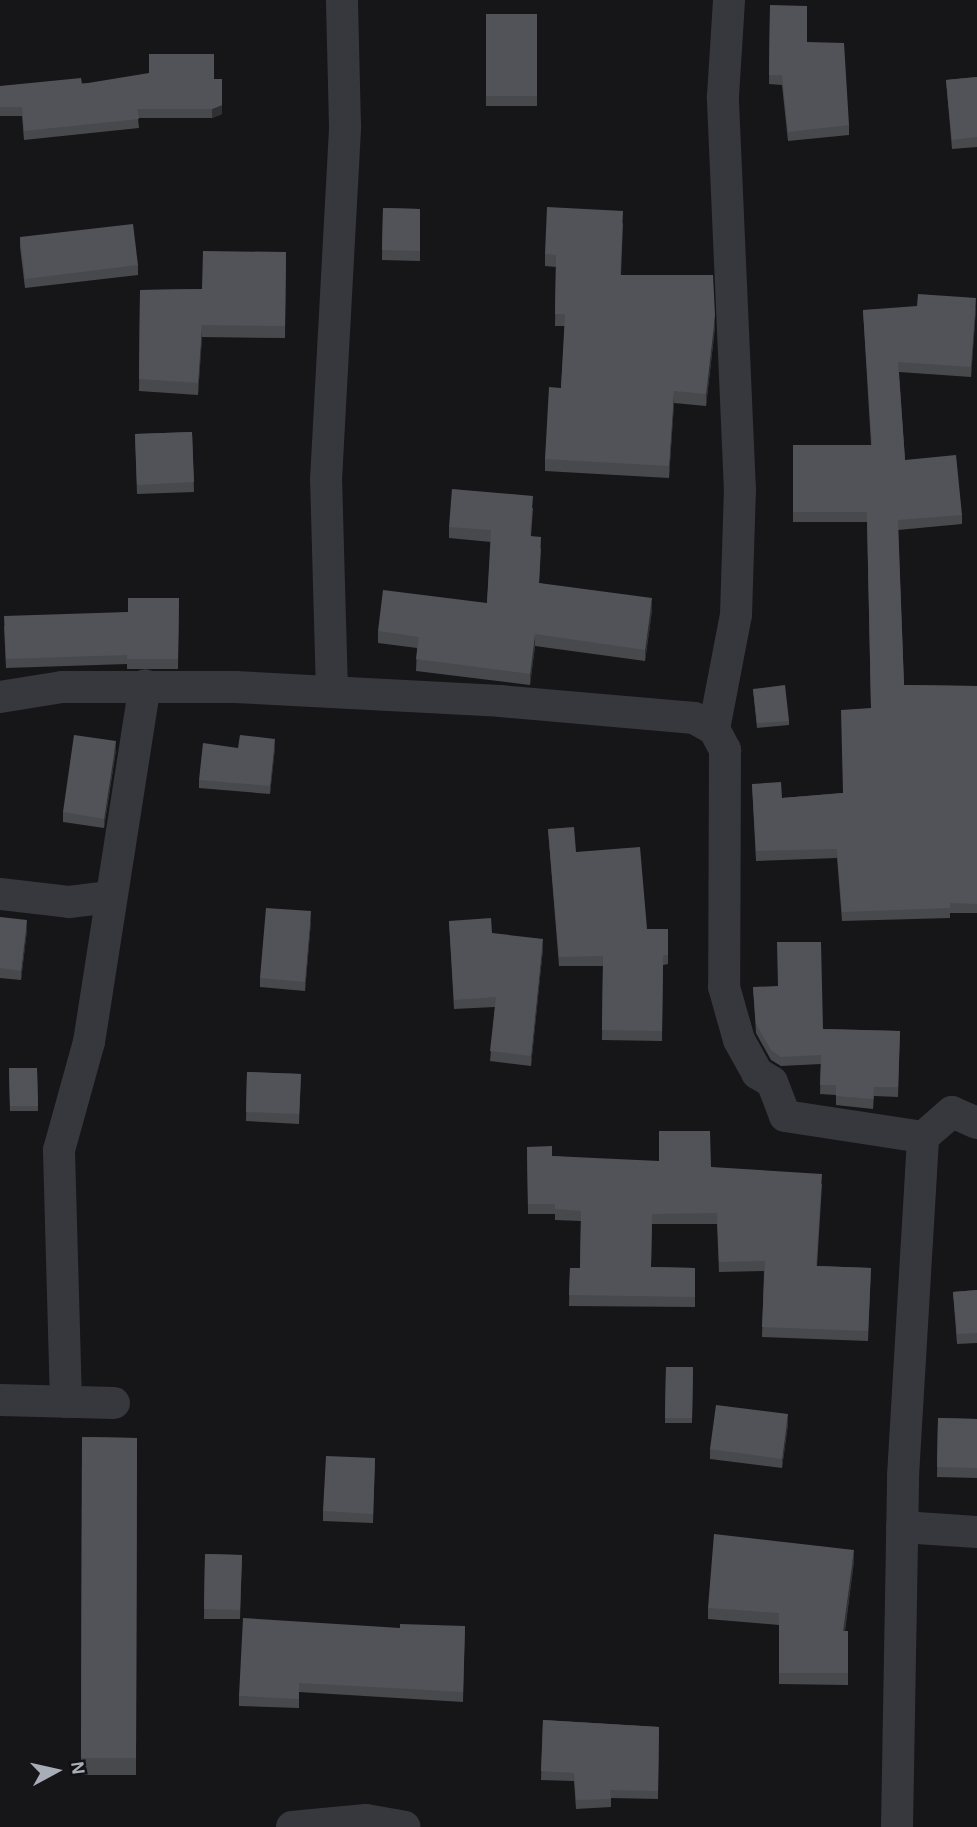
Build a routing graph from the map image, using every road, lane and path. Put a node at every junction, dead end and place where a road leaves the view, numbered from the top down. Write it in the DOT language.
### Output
graph roads {
  1 [pos="342,0"];
  2 [pos="729,0"];
  3 [pos="145,685"];
  4 [pos="332,692"];
  5 [pos="0,697"];
  6 [pos="715,729"];
  7 [pos="0,894"];
  8 [pos="110,897"];
  9 [pos="977,1123"];
  10 [pos="923,1136"];
  11 [pos="0,1400"];
  12 [pos="65,1402"];
  13 [pos="114,1403"];
  14 [pos="902,1527"];
  15 [pos="977,1532"];
  16 [pos="292,1827"];
  17 [pos="404,1827"];
  18 [pos="897,1827"];
  1 -- 4 [label="street"];
  2 -- 6 [label="street"];
  3 -- 4 [label="street"];
  3 -- 5 [label="street"];
  3 -- 8 [label="street"];
  4 -- 6 [label="street"];
  6 -- 10 [label="street"];
  7 -- 8 [label="street"];
  8 -- 12 [label="street"];
  9 -- 10 [label="street"];
  10 -- 14 [label="street"];
  11 -- 12 [label="street"];
  12 -- 13 [label="street"];
  14 -- 15 [label="street"];
  14 -- 18 [label="street"];
  16 -- 17 [label="street"];
}
